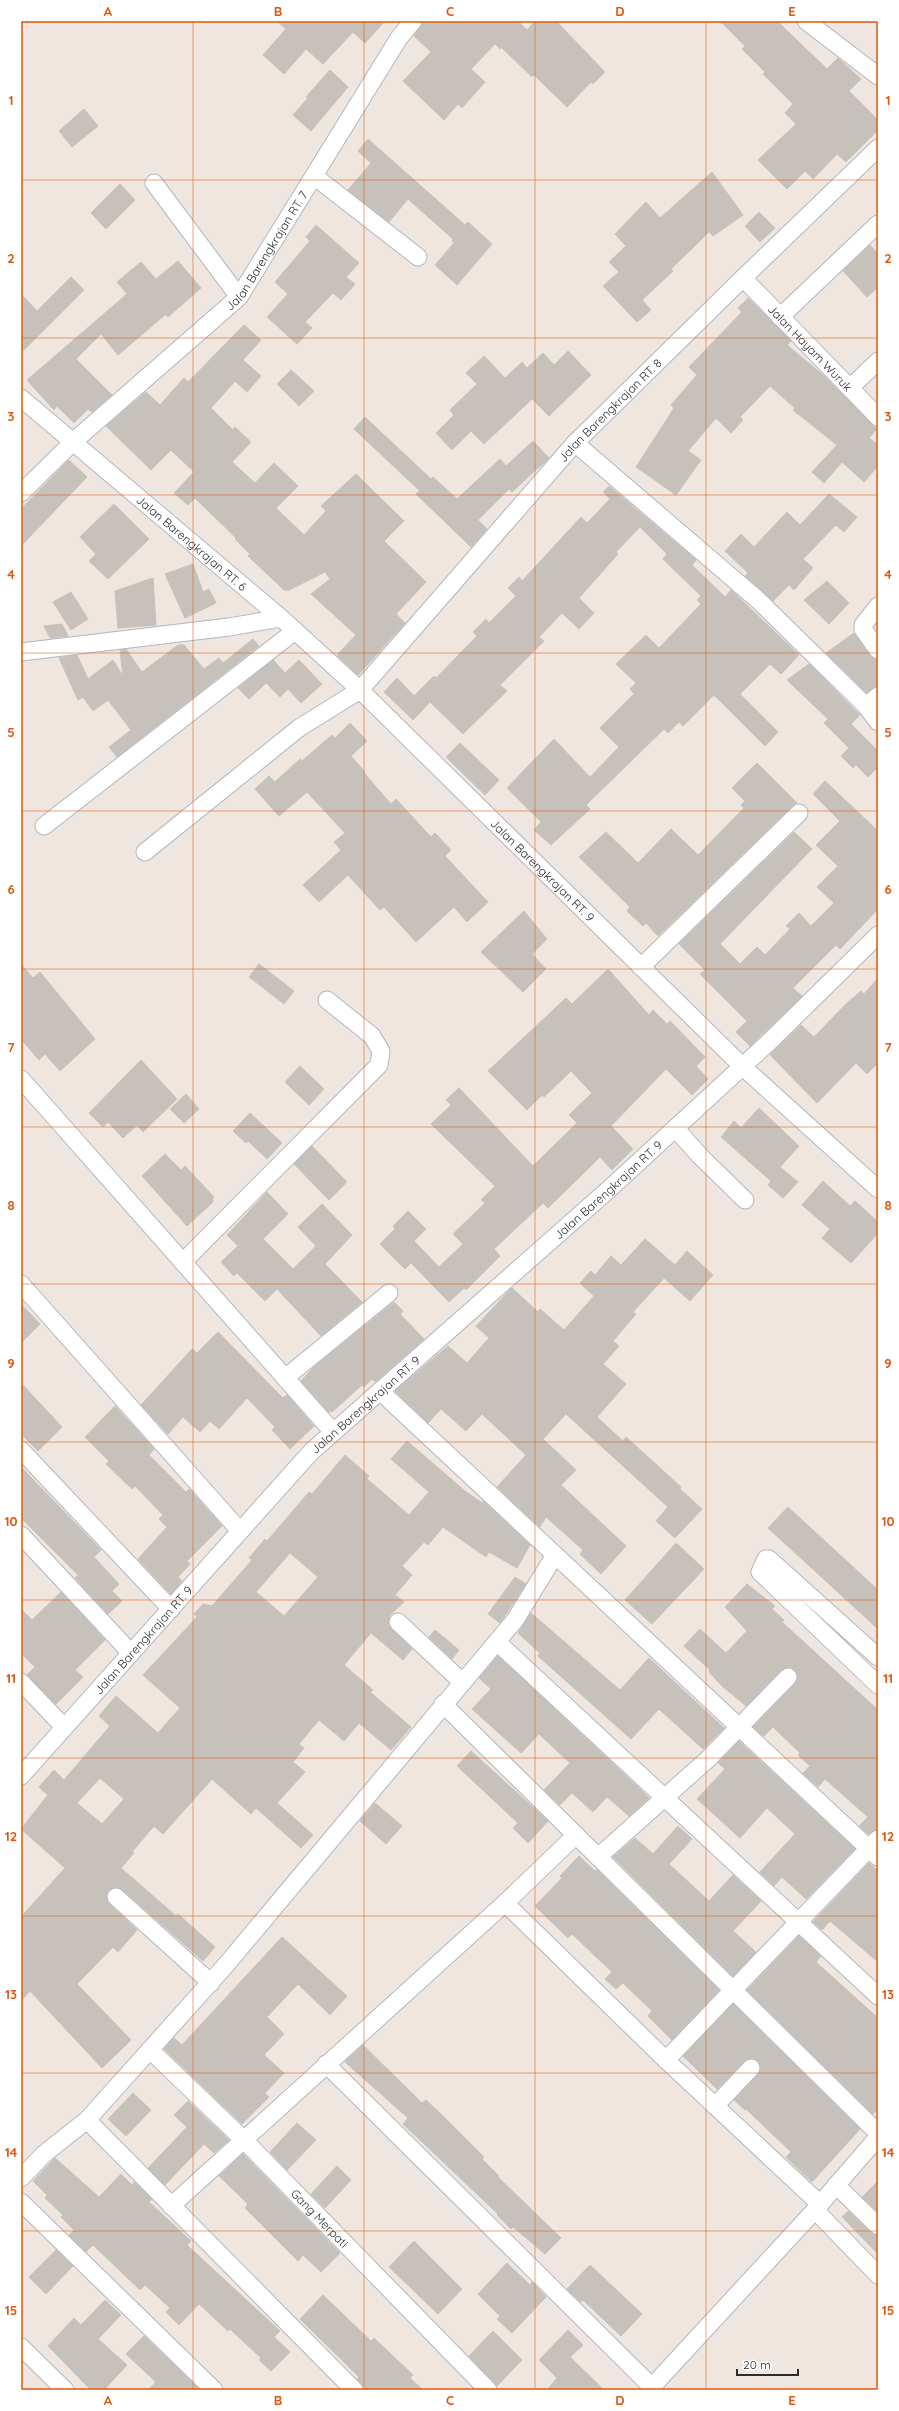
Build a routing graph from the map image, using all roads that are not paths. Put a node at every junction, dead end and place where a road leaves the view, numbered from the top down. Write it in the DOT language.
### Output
graph roads {
  1 [pos="413,21"];
  2 [pos="806,21"];
  3 [pos="878,76"];
  4 [pos="878,148"];
  5 [pos="314,176"];
  6 [pos="154,183"];
  7 [pos="878,224"];
  8 [pos="418,257"];
  9 [pos="743,278"];
  10 [pos="239,298"];
  11 [pos="780,317"];
  12 [pos="878,361"];
  13 [pos="851,387"];
  14 [pos="21,398"];
  15 [pos="878,417"];
  16 [pos="74,441"];
  17 [pos="575,444"];
  18 [pos="21,493"];
  19 [pos="878,606"];
  20 [pos="281,618"];
  21 [pos="295,631"];
  22 [pos="878,650"];
  23 [pos="21,652"];
  24 [pos="360,690"];
  25 [pos="872,700"];
  26 [pos="878,722"];
  27 [pos="799,813"];
  28 [pos="44,826"];
  29 [pos="145,852"];
  30 [pos="878,935"];
  31 [pos="641,967"];
  32 [pos="327,1000"];
  33 [pos="743,1067"];
  34 [pos="21,1079"];
  35 [pos="675,1128"];
  36 [pos="878,1189"];
  37 [pos="745,1200"];
  38 [pos="182,1262"];
  39 [pos="21,1284"];
  40 [pos="389,1293"];
  41 [pos="285,1378"];
  42 [pos="381,1392"];
  43 [pos="333,1432"];
  44 [pos="21,1450"];
  45 [pos="240,1531"];
  46 [pos="21,1535"];
  47 [pos="555,1555"];
  48 [pos="171,1609"];
  49 [pos="398,1622"];
  50 [pos="497,1642"];
  51 [pos="131,1654"];
  52 [pos="878,1657"];
  53 [pos="788,1676"];
  54 [pos="21,1682"];
  55 [pos="462,1682"];
  56 [pos="878,1685"];
  57 [pos="443,1704"];
  58 [pos="64,1727"];
  59 [pos="740,1727"];
  60 [pos="21,1776"];
  61 [pos="665,1798"];
  62 [pos="576,1835"];
  63 [pos="875,1848"];
  64 [pos="598,1857"];
  65 [pos="116,1897"];
  66 [pos="505,1903"];
  67 [pos="799,1922"];
  68 [pos="211,1983"];
  69 [pos="733,1990"];
  70 [pos="878,1996"];
  71 [pos="150,2050"];
  72 [pos="666,2060"];
  73 [pos="326,2064"];
  74 [pos="751,2068"];
  75 [pos="715,2106"];
  76 [pos="87,2120"];
  77 [pos="878,2133"];
  78 [pos="878,2137"];
  79 [pos="244,2140"];
  80 [pos="21,2178"];
  81 [pos="836,2185"];
  82 [pos="21,2202"];
  83 [pos="171,2206"];
  84 [pos="817,2207"];
  85 [pos="878,2226"];
  86 [pos="878,2275"];
  87 [pos="21,2347"];
  88 [pos="651,2388"];
  89 [pos="66,2390"];
  90 [pos="214,2390"];
  91 [pos="354,2390"];
  92 [pos="488,2390"];
  1 -- 5 [label="street, Jalan Barengkrajan RT. 7"];
  2 -- 3 [label="street"];
  4 -- 9 [label="street, Jalan Barengkrajan RT. 8"];
  5 -- 8 [label="street"];
  5 -- 10 [label="street, Jalan Barengkrajan RT. 7"];
  6 -- 10 [label="street"];
  7 -- 11 [label="street"];
  9 -- 11 [label="street, Jalan Hayam Wuruk"];
  9 -- 17 [label="street, Jalan Barengkrajan RT. 8"];
  10 -- 16 [label="street, Jalan Barengkrajan RT. 7"];
  11 -- 13 [label="street, Jalan Hayam Wuruk"];
  12 -- 13 [label="street"];
  13 -- 15 [label="street, Jalan Hayam Wuruk"];
  14 -- 16 [label="street, Jalan Barengkrajan RT. 6"];
  16 -- 18 [label="street, Jalan Barengkrajan RT. 7"];
  16 -- 20 [label="street, Jalan Barengkrajan RT. 6"];
  17 -- 24 [label="street, Jalan Barengkrajan RT. 8"];
  17 -- 25 [label="street"];
  19 -- 22 [label="street"];
  20 -- 21 [label="street, Jalan Barengkrajan RT. 6"];
  20 -- 23 [label="street"];
  21 -- 24 [label="street, Jalan Barengkrajan RT. 6"];
  21 -- 28 [label="street"];
  24 -- 29 [label="street, Jalan Barengkrajan RT. 8"];
  24 -- 31 [label="street, Jalan Barengkrajan RT. 9"];
  25 -- 26 [label="street"];
  27 -- 31 [label="street"];
  30 -- 33 [label="street, Jalan Barengkrajan RT. 9"];
  31 -- 33 [label="street, Jalan Barengkrajan RT. 9"];
  32 -- 38 [label="street"];
  33 -- 35 [label="street, Jalan Barengkrajan RT. 9"];
  33 -- 36 [label="street, Jalan Barengkrajan RT. 9"];
  34 -- 38 [label="street"];
  35 -- 37 [label="street"];
  35 -- 42 [label="street, Jalan Barengkrajan RT. 9"];
  38 -- 41 [label="street"];
  39 -- 45 [label="street"];
  40 -- 41 [label="street"];
  41 -- 43 [label="street"];
  42 -- 43 [label="street, Jalan Barengkrajan RT. 9"];
  42 -- 47 [label="street"];
  43 -- 45 [label="street, Jalan Barengkrajan RT. 9"];
  44 -- 48 [label="street"];
  45 -- 48 [label="street, Jalan Barengkrajan RT. 9"];
  46 -- 51 [label="street"];
  47 -- 50 [label="street"];
  47 -- 59 [label="street"];
  48 -- 51 [label="street, Jalan Barengkrajan RT. 9"];
  49 -- 55 [label="street"];
  50 -- 55 [label="street"];
  50 -- 61 [label="street"];
  51 -- 58 [label="street, Jalan Barengkrajan RT. 9"];
  52 -- 56 [label="street"];
  53 -- 59 [label="street"];
  54 -- 58 [label="street"];
  55 -- 57 [label="street"];
  57 -- 62 [label="street"];
  57 -- 68 [label="street"];
  58 -- 60 [label="street, Jalan Barengkrajan RT. 9"];
  59 -- 61 [label="street"];
  59 -- 63 [label="street"];
  61 -- 64 [label="street"];
  61 -- 67 [label="street"];
  62 -- 64 [label="street"];
  62 -- 66 [label="street"];
  63 -- 67 [label="street"];
  64 -- 69 [label="street"];
  65 -- 68 [label="street"];
  66 -- 72 [label="street"];
  66 -- 73 [label="street"];
  67 -- 69 [label="street"];
  67 -- 70 [label="street"];
  68 -- 71 [label="street"];
  69 -- 72 [label="street"];
  69 -- 77 [label="street"];
  71 -- 76 [label="street"];
  71 -- 79 [label="street, Gang Merpati"];
  72 -- 75 [label="street"];
  73 -- 79 [label="street"];
  73 -- 88 [label="street"];
  74 -- 75 [label="street"];
  75 -- 84 [label="street"];
  76 -- 80 [label="street"];
  76 -- 83 [label="street"];
  78 -- 81 [label="street"];
  79 -- 83 [label="street"];
  79 -- 92 [label="street, Gang Merpati"];
  81 -- 84 [label="street"];
  81 -- 85 [label="street"];
  82 -- 90 [label="street"];
  83 -- 91 [label="street"];
  84 -- 86 [label="street"];
  84 -- 88 [label="street"];
  87 -- 89 [label="street"];
}
